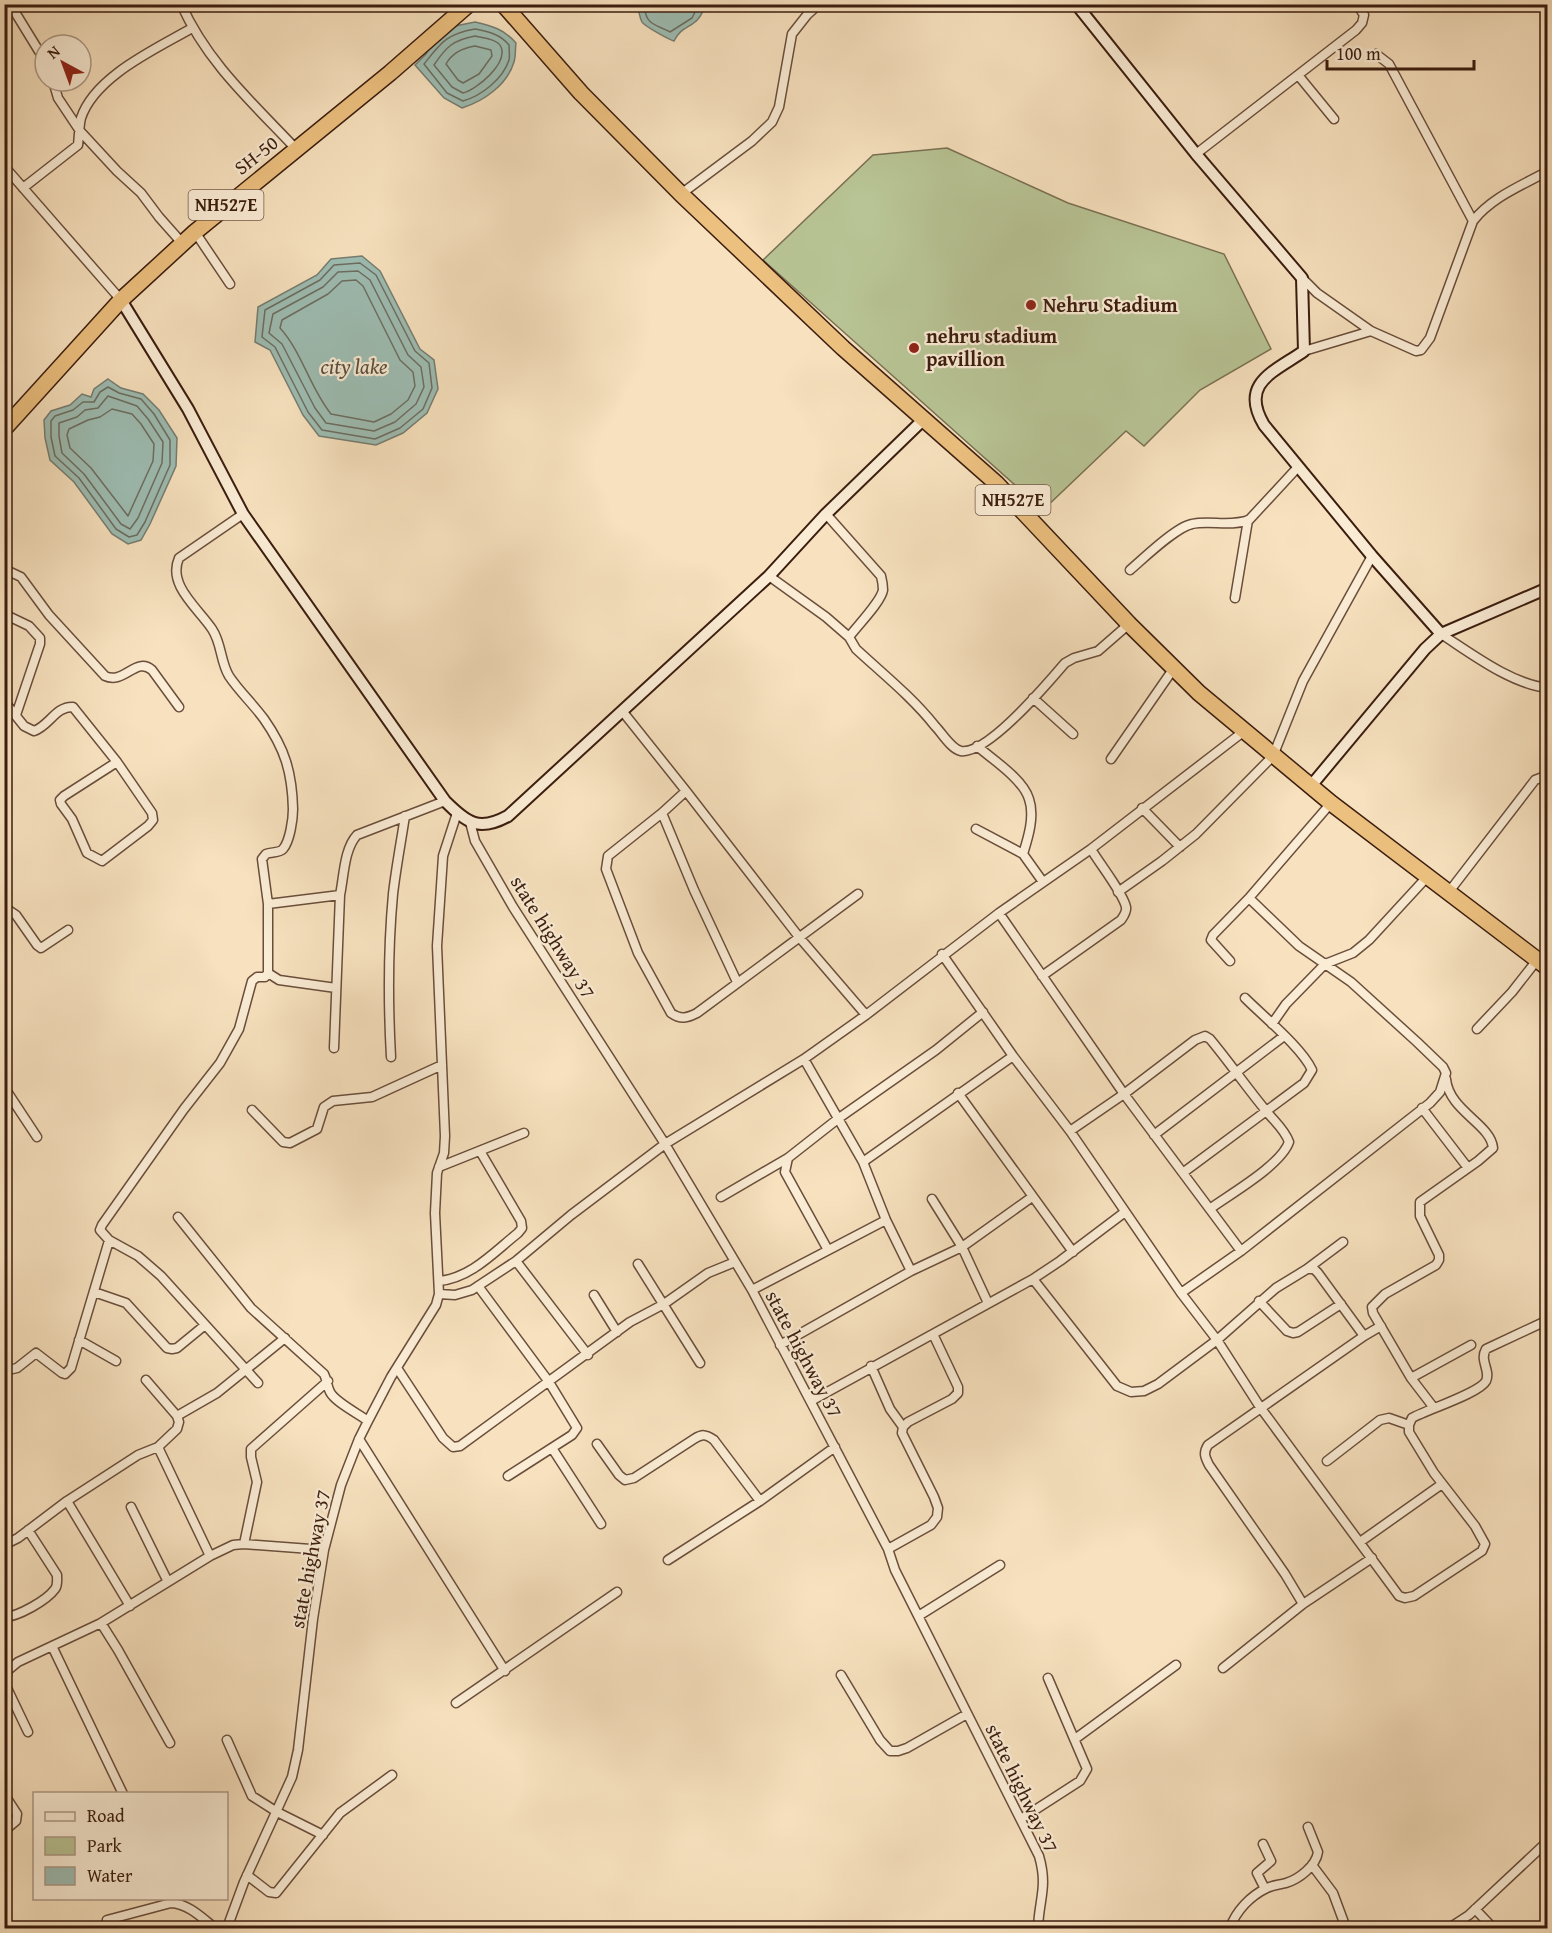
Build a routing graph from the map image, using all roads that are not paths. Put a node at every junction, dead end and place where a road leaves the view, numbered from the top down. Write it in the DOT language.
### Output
graph roads {
  1 [pos="10,4"];
  2 [pos="181,4"];
  3 [pos="469,4"];
  4 [pos="502,4"];
  5 [pos="819,4"];
  6 [pos="1076,4"];
  7 [pos="1357,4"];
  8 [pos="192,28"];
  9 [pos="33,41"];
  10 [pos="1376,54"];
  11 [pos="1298,75"];
  12 [pos="57,93"];
  13 [pos="1334,119"];
  14 [pos="80,131"];
  15 [pos="297,150"];
  16 [pos="1196,154"];
  17 [pos="4,166"];
  18 [pos="1548,171"];
  19 [pos="23,188"];
  20 [pos="681,194"];
  21 [pos="1473,221"];
  22 [pos="195,232"];
  23 [pos="182,243"];
  24 [pos="1302,278"];
  25 [pos="230,284"];
  26 [pos="121,300"];
  27 [pos="1371,331"];
  28 [pos="1304,351"];
  29 [pos="925,418"];
  30 [pos="4,429"];
  31 [pos="1299,467"];
  32 [pos="243,514"];
  33 [pos="826,514"];
  34 [pos="1248,520"];
  35 [pos="1372,556"];
  36 [pos="4,569"];
  37 [pos="1130,570"];
  38 [pos="769,576"];
  39 [pos="1548,588"];
  40 [pos="1234,597"];
  41 [pos="4,614"];
  42 [pos="1129,624"];
  43 [pos="1441,634"];
  44 [pos="849,637"];
  45 [pos="1174,668"];
  46 [pos="1548,688"];
  47 [pos="1033,698"];
  48 [pos="4,701"];
  49 [pos="179,707"];
  50 [pos="622,712"];
  51 [pos="16,715"];
  52 [pos="1243,732"];
  53 [pos="1073,734"];
  54 [pos="977,746"];
  55 [pos="1273,756"];
  56 [pos="1111,759"];
  57 [pos="117,762"];
  58 [pos="1548,775"];
  59 [pos="1310,787"];
  60 [pos="686,791"];
  61 [pos="445,801"];
  62 [pos="1331,803"];
  63 [pos="1142,808"];
  64 [pos="457,813"];
  65 [pos="663,813"];
  66 [pos="405,816"];
  67 [pos="470,822"];
  68 [pos="976,829"];
  69 [pos="1180,847"];
  70 [pos="1091,849"];
  71 [pos="1023,854"];
  72 [pos="1427,877"];
  73 [pos="1043,882"];
  74 [pos="1118,892"];
  75 [pos="1448,893"];
  76 [pos="858,894"];
  77 [pos="340,895"];
  78 [pos="1249,898"];
  79 [pos="268,904"];
  80 [pos="4,910"];
  81 [pos="999,913"];
  82 [pos="68,930"];
  83 [pos="799,937"];
  84 [pos="942,954"];
  85 [pos="1230,961"];
  86 [pos="1325,964"];
  87 [pos="1542,964"];
  88 [pos="268,973"];
  89 [pos="1042,976"];
  90 [pos="737,982"];
  91 [pos="336,988"];
  92 [pos="1245,998"];
  93 [pos="984,1012"];
  94 [pos="866,1015"];
  95 [pos="1272,1024"];
  96 [pos="1477,1029"];
  97 [pos="1284,1036"];
  98 [pos="334,1048"];
  99 [pos="1013,1056"];
  100 [pos="391,1057"];
  101 [pos="804,1059"];
  102 [pos="442,1065"];
  103 [pos="1238,1072"];
  104 [pos="1446,1072"];
  105 [pos="4,1087"];
  106 [pos="958,1093"];
  107 [pos="1124,1094"];
  108 [pos="1422,1108"];
  109 [pos="252,1110"];
  110 [pos="1266,1111"];
  111 [pos="839,1118"];
  112 [pos="1070,1131"];
  113 [pos="524,1133"];
  114 [pos="1154,1135"];
  115 [pos="37,1137"];
  116 [pos="665,1143"];
  117 [pos="480,1151"];
  118 [pos="788,1158"];
  119 [pos="863,1162"];
  120 [pos="439,1167"];
  121 [pos="1468,1168"];
  122 [pos="1184,1172"];
  123 [pos="721,1197"];
  124 [pos="1032,1197"];
  125 [pos="933,1199"];
  126 [pos="1211,1208"];
  127 [pos="1125,1212"];
  128 [pos="178,1217"];
  129 [pos="886,1220"];
  130 [pos="109,1240"];
  131 [pos="1343,1242"];
  132 [pos="962,1247"];
  133 [pos="828,1250"];
  134 [pos="1241,1251"];
  135 [pos="1073,1252"];
  136 [pos="516,1260"];
  137 [pos="735,1262"];
  138 [pos="638,1264"];
  139 [pos="1307,1269"];
  140 [pos="911,1271"];
  141 [pos="1033,1279"];
  142 [pos="439,1281"];
  143 [pos="477,1286"];
  144 [pos="752,1290"];
  145 [pos="94,1292"];
  146 [pos="1181,1293"];
  147 [pos="439,1294"];
  148 [pos="594,1295"];
  149 [pos="1259,1301"];
  150 [pos="988,1303"];
  151 [pos="664,1304"];
  152 [pos="1341,1304"];
  153 [pos="1548,1320"];
  154 [pos="205,1325"];
  155 [pos="1381,1326"];
  156 [pos="617,1332"];
  157 [pos="933,1334"];
  158 [pos="1364,1336"];
  159 [pos="285,1338"];
  160 [pos="79,1340"];
  161 [pos="1217,1340"];
  162 [pos="780,1345"];
  163 [pos="1471,1345"];
  164 [pos="588,1355"];
  165 [pos="116,1361"];
  166 [pos="700,1363"];
  167 [pos="872,1366"];
  168 [pos="397,1368"];
  169 [pos="4,1371"];
  170 [pos="246,1371"];
  171 [pos="1411,1378"];
  172 [pos="146,1380"];
  173 [pos="328,1381"];
  174 [pos="549,1382"];
  175 [pos="258,1383"];
  176 [pos="811,1401"];
  177 [pos="1260,1407"];
  178 [pos="1434,1408"];
  179 [pos="177,1416"];
  180 [pos="368,1421"];
  181 [pos="1409,1425"];
  182 [pos="903,1427"];
  183 [pos="359,1439"];
  184 [pos="597,1443"];
  185 [pos="158,1447"];
  186 [pos="835,1447"];
  187 [pos="552,1448"];
  188 [pos="1327,1461"];
  189 [pos="508,1476"];
  190 [pos="1442,1484"];
  191 [pos="760,1501"];
  192 [pos="67,1502"];
  193 [pos="131,1507"];
  194 [pos="601,1524"];
  195 [pos="28,1530"];
  196 [pos="1360,1542"];
  197 [pos="244,1544"];
  198 [pos="4,1545"];
  199 [pos="324,1550"];
  200 [pos="888,1550"];
  201 [pos="210,1556"];
  202 [pos="1372,1558"];
  203 [pos="668,1560"];
  204 [pos="999,1565"];
  205 [pos="168,1582"];
  206 [pos="617,1592"];
  207 [pos="1303,1604"];
  208 [pos="130,1606"];
  209 [pos="920,1615"];
  210 [pos="4,1617"];
  211 [pos="101,1623"];
  212 [pos="52,1646"];
  213 [pos="1176,1665"];
  214 [pos="1223,1668"];
  215 [pos="505,1671"];
  216 [pos="841,1675"];
  217 [pos="1048,1677"];
  218 [pos="456,1703"];
  219 [pos="967,1714"];
  220 [pos="28,1732"];
  221 [pos="1075,1739"];
  222 [pos="227,1740"];
  223 [pos="170,1743"];
  224 [pos="392,1775"];
  225 [pos="122,1792"];
  226 [pos="4,1794"];
  227 [pos="277,1812"];
  228 [pos="1021,1819"];
  229 [pos="1308,1827"];
  230 [pos="4,1831"];
  231 [pos="323,1835"];
  232 [pos="1548,1841"];
  233 [pos="1263,1844"];
  234 [pos="1312,1865"];
  235 [pos="247,1875"];
  236 [pos="1265,1889"];
  237 [pos="177,1901"];
  238 [pos="1475,1909"];
  239 [pos="107,1920"];
  240 [pos="215,1929"];
  241 [pos="227,1929"];
  242 [pos="1038,1929"];
  243 [pos="1230,1929"];
  244 [pos="1346,1929"];
  245 [pos="1449,1929"];
  246 [pos="1493,1929"];
  1 -- 9 [label="street"];
  2 -- 8 [label="street"];
  3 -- 15 [label="highway, SH-50 / NH527E"];
  4 -- 20 [label="highway, NH527E"];
  5 -- 20 [label="street"];
  6 -- 16 [label="street"];
  7 -- 11 [label="street"];
  8 -- 14 [label="street"];
  8 -- 15 [label="street"];
  10 -- 21 [label="street"];
  11 -- 13 [label="street"];
  11 -- 16 [label="street"];
  12 -- 14 [label="street"];
  14 -- 19 [label="street"];
  14 -- 23 [label="street"];
  15 -- 22 [label="highway, SH-50 / NH527E"];
  16 -- 24 [label="street"];
  17 -- 19 [label="street"];
  18 -- 21 [label="street"];
  19 -- 26 [label="street"];
  20 -- 29 [label="highway, NH527E"];
  21 -- 27 [label="street"];
  22 -- 23 [label="highway, SH-50 / NH527E"];
  22 -- 25 [label="street"];
  23 -- 26 [label="highway, SH-50 / NH527E"];
  24 -- 27 [label="street"];
  24 -- 28 [label="street"];
  26 -- 30 [label="highway, SH-50 / NH527E"];
  26 -- 32 [label="street"];
  27 -- 28 [label="street"];
  28 -- 31 [label="street"];
  29 -- 33 [label="street"];
  29 -- 42 [label="highway, NH527E"];
  31 -- 34 [label="street"];
  31 -- 35 [label="street"];
  32 -- 61 [label="street"];
  32 -- 79 [label="street"];
  33 -- 38 [label="street"];
  33 -- 44 [label="street"];
  34 -- 37 [label="street"];
  34 -- 40 [label="street"];
  35 -- 43 [label="street"];
  35 -- 55 [label="street"];
  36 -- 49 [label="street"];
  38 -- 44 [label="street"];
  38 -- 50 [label="street"];
  39 -- 43 [label="street"];
  41 -- 51 [label="street"];
  42 -- 45 [label="highway, NH527E"];
  42 -- 47 [label="street"];
  43 -- 46 [label="street"];
  43 -- 59 [label="street"];
  44 -- 54 [label="street"];
  45 -- 52 [label="highway, NH527E"];
  45 -- 56 [label="street"];
  47 -- 53 [label="street"];
  47 -- 54 [label="street"];
  48 -- 51 [label="street"];
  50 -- 60 [label="street"];
  50 -- 67 [label="street"];
  51 -- 57 [label="street"];
  52 -- 55 [label="highway, NH527E"];
  52 -- 63 [label="street"];
  54 -- 71 [label="street"];
  55 -- 59 [label="highway, NH527E"];
  55 -- 69 [label="street"];
  57 -- 57 [label="street"];
  58 -- 75 [label="street"];
  59 -- 62 [label="highway, NH527E"];
  60 -- 65 [label="street"];
  60 -- 83 [label="street"];
  61 -- 64 [label="street"];
  61 -- 66 [label="street"];
  62 -- 72 [label="highway, NH527E"];
  62 -- 78 [label="street"];
  63 -- 69 [label="street"];
  63 -- 70 [label="street"];
  64 -- 67 [label="street"];
  64 -- 102 [label="street, state highway 37"];
  65 -- 90 [label="street"];
  65 -- 90 [label="street"];
  66 -- 77 [label="street"];
  66 -- 100 [label="street"];
  67 -- 116 [label="street, state highway 37"];
  68 -- 71 [label="street"];
  69 -- 74 [label="street"];
  70 -- 73 [label="street"];
  70 -- 74 [label="street"];
  71 -- 73 [label="street"];
  72 -- 75 [label="highway, NH527E"];
  72 -- 86 [label="street"];
  73 -- 81 [label="street"];
  74 -- 89 [label="street"];
  75 -- 87 [label="highway, NH527E"];
  76 -- 83 [label="street"];
  77 -- 79 [label="street"];
  77 -- 91 [label="street"];
  78 -- 85 [label="street"];
  78 -- 86 [label="street"];
  79 -- 88 [label="street"];
  80 -- 82 [label="street"];
  81 -- 84 [label="street"];
  81 -- 89 [label="street"];
  83 -- 90 [label="street"];
  83 -- 94 [label="street"];
  84 -- 93 [label="street"];
  84 -- 94 [label="street"];
  86 -- 95 [label="street"];
  86 -- 104 [label="street"];
  87 -- 96 [label="street"];
  88 -- 91 [label="street"];
  88 -- 130 [label="street"];
  89 -- 107 [label="street"];
  91 -- 98 [label="street"];
  92 -- 95 [label="street"];
  93 -- 99 [label="street"];
  93 -- 111 [label="street"];
  94 -- 101 [label="street"];
  95 -- 97 [label="street"];
  97 -- 103 [label="street"];
  97 -- 110 [label="street"];
  99 -- 106 [label="street"];
  99 -- 112 [label="street"];
  101 -- 111 [label="street"];
  101 -- 116 [label="street"];
  102 -- 109 [label="street"];
  102 -- 120 [label="street, state highway 37"];
  103 -- 107 [label="street"];
  103 -- 110 [label="street"];
  103 -- 114 [label="street"];
  104 -- 108 [label="street"];
  104 -- 121 [label="street"];
  105 -- 115 [label="street"];
  106 -- 119 [label="street"];
  106 -- 124 [label="street"];
  107 -- 112 [label="street"];
  107 -- 114 [label="street"];
  108 -- 121 [label="street"];
  108 -- 134 [label="street"];
  110 -- 122 [label="street"];
  110 -- 126 [label="street"];
  111 -- 118 [label="street"];
  111 -- 119 [label="street"];
  112 -- 127 [label="street"];
  113 -- 117 [label="street"];
  114 -- 122 [label="street"];
  116 -- 136 [label="street"];
  116 -- 137 [label="street, state highway 37"];
  117 -- 120 [label="street"];
  117 -- 142 [label="street"];
  118 -- 123 [label="street"];
  118 -- 133 [label="street"];
  119 -- 129 [label="street"];
  120 -- 142 [label="street, state highway 37"];
  121 -- 155 [label="street"];
  122 -- 126 [label="street"];
  124 -- 132 [label="street"];
  124 -- 135 [label="street"];
  125 -- 132 [label="street"];
  126 -- 134 [label="street"];
  127 -- 135 [label="street"];
  127 -- 146 [label="street"];
  128 -- 159 [label="street"];
  129 -- 133 [label="street"];
  129 -- 140 [label="street"];
  130 -- 145 [label="street"];
  130 -- 154 [label="street"];
  131 -- 139 [label="street"];
  132 -- 140 [label="street"];
  132 -- 150 [label="street"];
  133 -- 144 [label="street"];
  134 -- 146 [label="street"];
  135 -- 141 [label="street"];
  136 -- 143 [label="street"];
  136 -- 164 [label="street"];
  137 -- 144 [label="street, state highway 37"];
  137 -- 151 [label="street"];
  138 -- 151 [label="street"];
  139 -- 149 [label="street"];
  139 -- 152 [label="street"];
  140 -- 162 [label="street"];
  141 -- 150 [label="street"];
  141 -- 161 [label="street"];
  142 -- 147 [label="street, state highway 37"];
  143 -- 147 [label="street"];
  143 -- 174 [label="street"];
  144 -- 162 [label="street, state highway 37"];
  145 -- 154 [label="street"];
  145 -- 160 [label="street"];
  146 -- 161 [label="street"];
  147 -- 168 [label="street, state highway 37"];
  148 -- 156 [label="street"];
  149 -- 152 [label="street"];
  149 -- 161 [label="street"];
  150 -- 157 [label="street"];
  151 -- 156 [label="street"];
  151 -- 166 [label="street"];
  152 -- 158 [label="street"];
  153 -- 178 [label="street"];
  154 -- 170 [label="street"];
  155 -- 158 [label="street"];
  155 -- 171 [label="street"];
  156 -- 164 [label="street"];
  157 -- 167 [label="street"];
  157 -- 182 [label="street"];
  158 -- 177 [label="street"];
  159 -- 170 [label="street"];
  159 -- 173 [label="street"];
  160 -- 165 [label="street"];
  160 -- 169 [label="street"];
  161 -- 177 [label="street"];
  162 -- 176 [label="street, state highway 37"];
  163 -- 171 [label="street"];
  164 -- 174 [label="street"];
  167 -- 176 [label="street"];
  167 -- 182 [label="street"];
  168 -- 174 [label="street"];
  168 -- 180 [label="street, state highway 37"];
  170 -- 175 [label="street"];
  170 -- 179 [label="street"];
  171 -- 178 [label="street"];
  172 -- 179 [label="street"];
  173 -- 180 [label="street"];
  173 -- 197 [label="street"];
  174 -- 187 [label="street"];
  176 -- 186 [label="street, state highway 37"];
  177 -- 196 [label="street"];
  177 -- 207 [label="street"];
  178 -- 181 [label="street"];
  179 -- 185 [label="street"];
  180 -- 183 [label="street, state highway 37"];
  181 -- 188 [label="street"];
  181 -- 190 [label="street"];
  182 -- 200 [label="street"];
  183 -- 199 [label="street, state highway 37"];
  183 -- 215 [label="street"];
  184 -- 191 [label="street"];
  185 -- 192 [label="street"];
  185 -- 201 [label="street"];
  186 -- 191 [label="street"];
  186 -- 200 [label="street, state highway 37"];
  187 -- 189 [label="street"];
  187 -- 194 [label="street"];
  190 -- 196 [label="street"];
  190 -- 202 [label="street"];
  191 -- 203 [label="street"];
  192 -- 195 [label="street"];
  192 -- 208 [label="street"];
  193 -- 205 [label="street"];
  195 -- 198 [label="street"];
  195 -- 210 [label="street"];
  196 -- 202 [label="street"];
  197 -- 199 [label="street"];
  197 -- 201 [label="street"];
  199 -- 227 [label="street, state highway 37"];
  200 -- 209 [label="street, state highway 37"];
  201 -- 205 [label="street"];
  202 -- 207 [label="street"];
  204 -- 209 [label="street"];
  205 -- 208 [label="street"];
  206 -- 215 [label="street"];
  207 -- 214 [label="street"];
  208 -- 211 [label="street"];
  209 -- 219 [label="street, state highway 37"];
  211 -- 212 [label="street"];
  211 -- 223 [label="street"];
  212 -- 220 [label="street"];
  212 -- 225 [label="street"];
  213 -- 221 [label="street"];
  215 -- 218 [label="street"];
  216 -- 219 [label="street"];
  217 -- 221 [label="street"];
  219 -- 228 [label="street, state highway 37"];
  221 -- 228 [label="street"];
  222 -- 227 [label="street"];
  224 -- 231 [label="street"];
  226 -- 230 [label="street"];
  227 -- 231 [label="street"];
  227 -- 235 [label="street, state highway 37"];
  228 -- 242 [label="street, state highway 37"];
  229 -- 234 [label="street"];
  231 -- 235 [label="street"];
  232 -- 238 [label="street"];
  233 -- 236 [label="street"];
  234 -- 236 [label="street"];
  234 -- 244 [label="street"];
  235 -- 241 [label="street, state highway 37"];
  236 -- 243 [label="street"];
  237 -- 239 [label="street"];
  237 -- 240 [label="street"];
  238 -- 245 [label="street"];
  238 -- 246 [label="street"];
}
